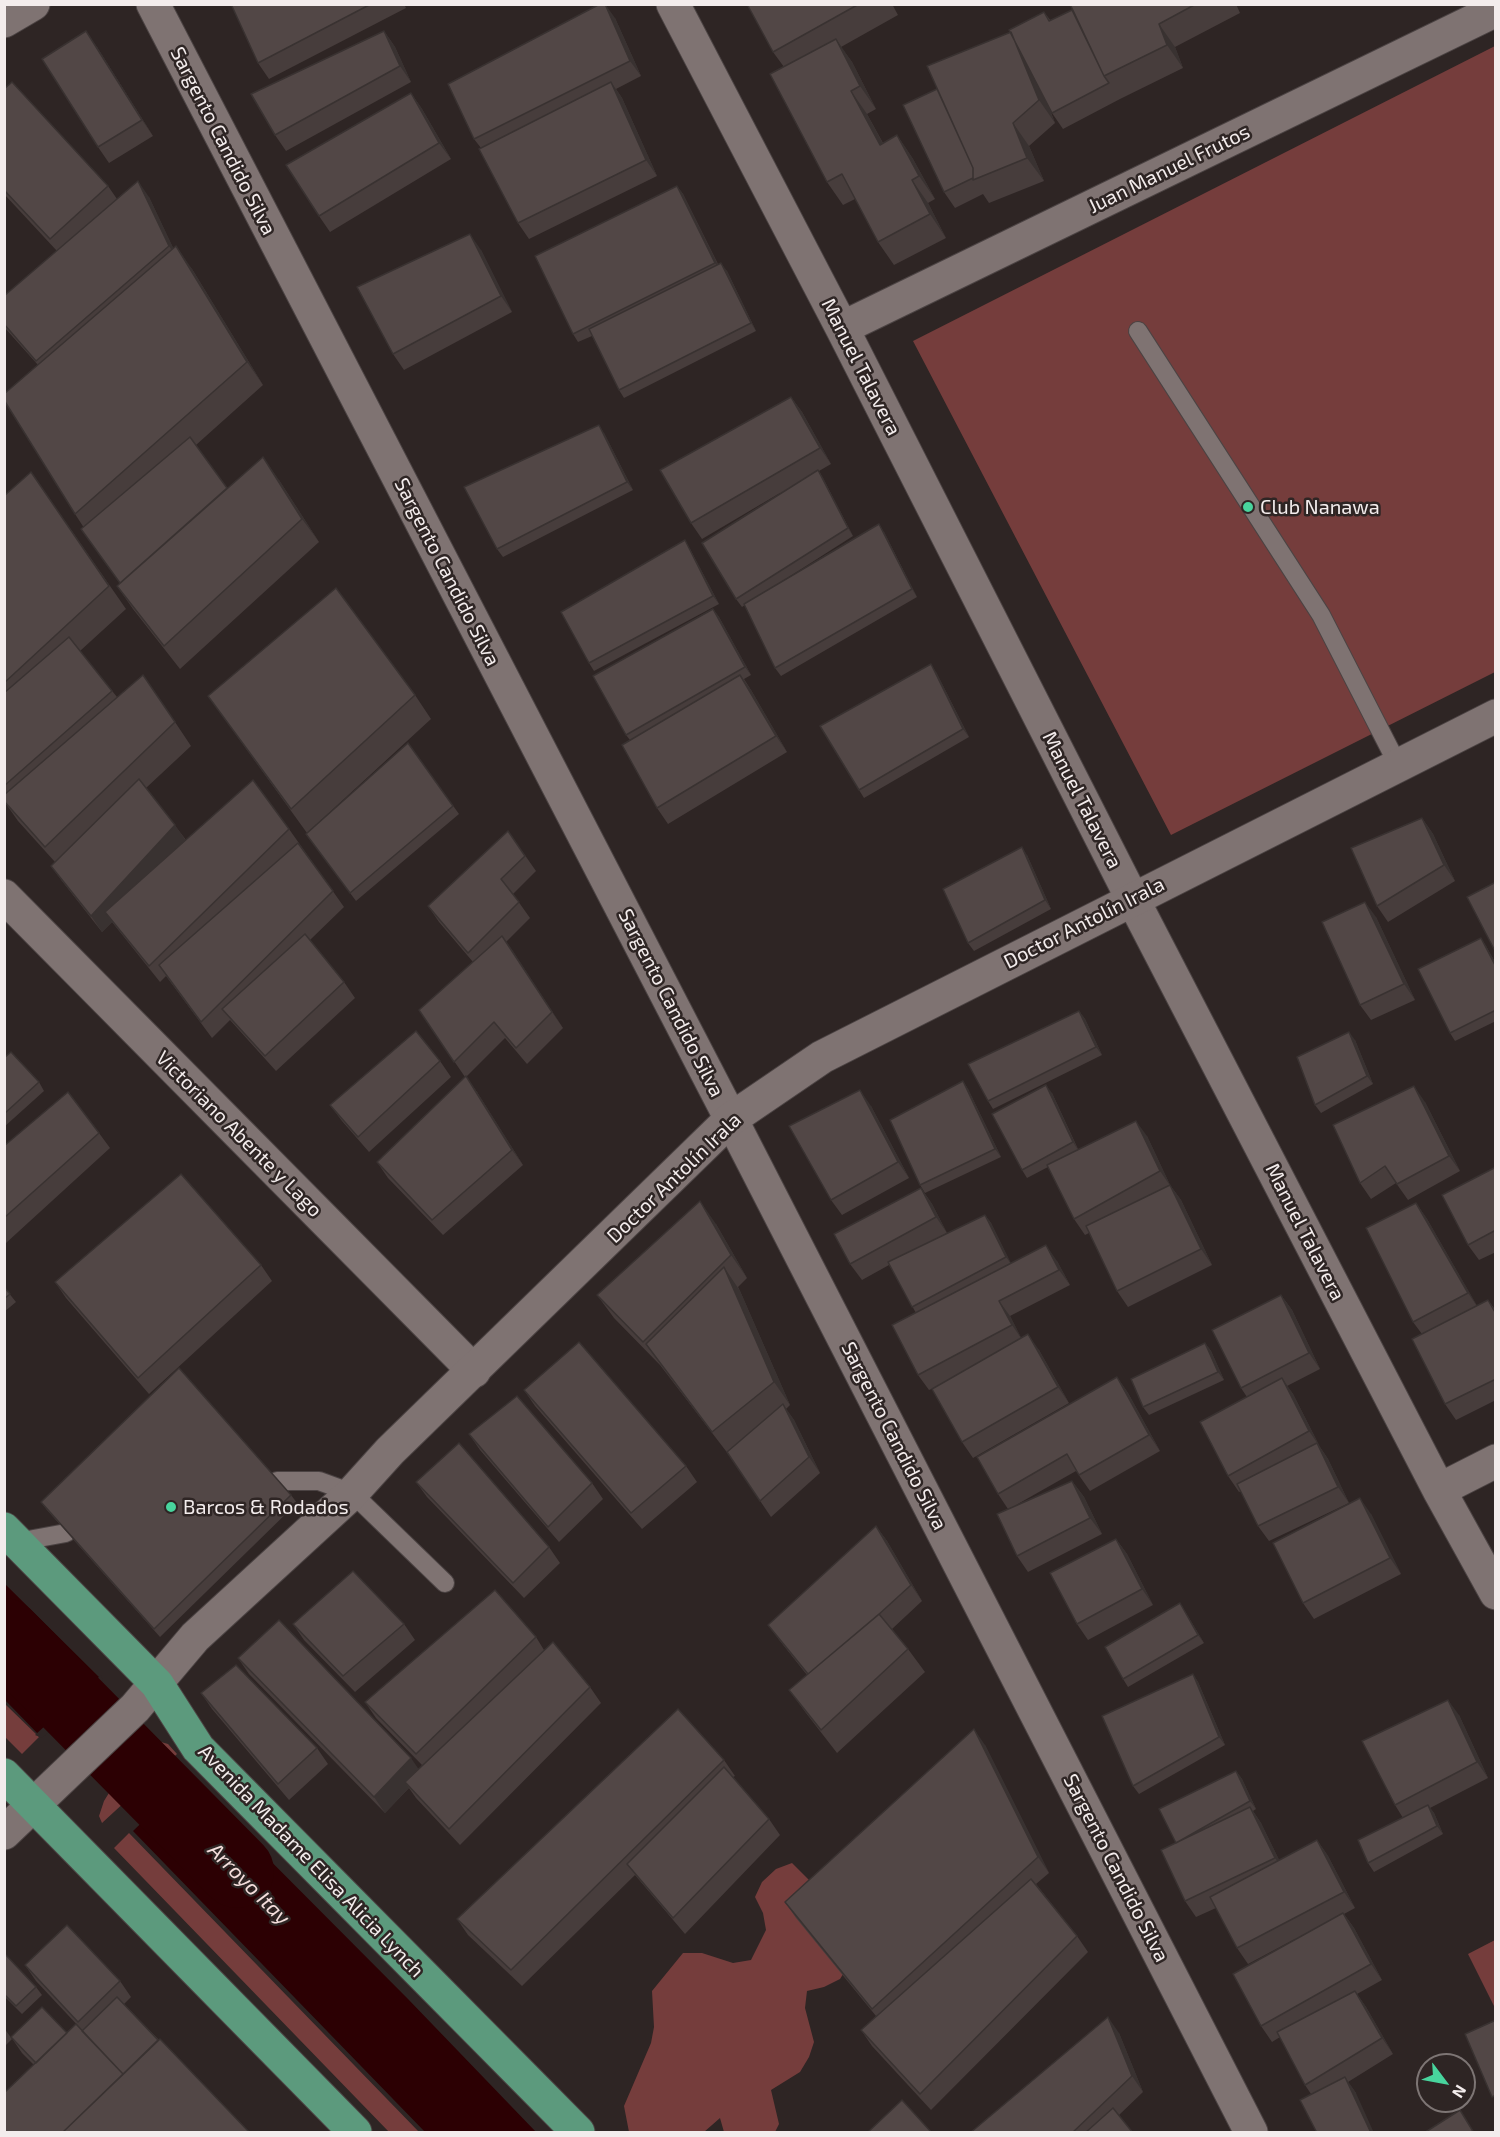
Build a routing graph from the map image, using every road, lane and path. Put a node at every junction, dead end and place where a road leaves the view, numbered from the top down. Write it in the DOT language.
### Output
graph roads {
  1 [pos="33,4"];
  2 [pos="153,4"];
  3 [pos="673,4"];
  4 [pos="1496,10"];
  5 [pos="4,21"];
  6 [pos="842,328"];
  7 [pos="1138,331"];
  8 [pos="1496,716"];
  9 [pos="1398,765"];
  10 [pos="4,896"];
  11 [pos="1132,898"];
  12 [pos="731,1119"];
  13 [pos="474,1371"];
  14 [pos="1496,1461"];
  15 [pos="277,1481"];
  16 [pos="1439,1490"];
  17 [pos="352,1493"];
  18 [pos="66,1533"];
  19 [pos="11,1535"];
  20 [pos="445,1583"];
  21 [pos="1496,1593"];
  22 [pos="157,1684"];
  23 [pos="4,1775"];
  24 [pos="33,1804"];
  25 [pos="4,1833"];
  26 [pos="355,2133"];
  27 [pos="578,2133"];
  28 [pos="1251,2133"];
  1 -- 5 [label="street"];
  2 -- 12 [label="street, Sargento Candido Silva"];
  3 -- 6 [label="street, Manuel Talavera"];
  4 -- 6 [label="street, Juan Manuel Frutos"];
  6 -- 11 [label="street, Manuel Talavera"];
  7 -- 9 [label="lane"];
  8 -- 9 [label="street, Doctor Antolín Irala"];
  9 -- 11 [label="street, Doctor Antolín Irala"];
  10 -- 13 [label="street, Victoriano Abente y Lago"];
  11 -- 12 [label="street, Doctor Antolín Irala"];
  11 -- 16 [label="street, Manuel Talavera"];
  12 -- 13 [label="street, Doctor Antolín Irala"];
  12 -- 28 [label="street, Sargento Candido Silva"];
  13 -- 17 [label="street, Doctor Antolín Irala"];
  14 -- 16 [label="street"];
  15 -- 17 [label="lane"];
  16 -- 21 [label="street, Manuel Talavera"];
  17 -- 20 [label="lane"];
  17 -- 22 [label="street, Doctor Antolín Irala"];
  18 -- 19 [label="lane"];
  19 -- 22 [label="highway, Avenida Madame Elisa Alicia Lynch"];
  22 -- 24 [label="street, Doctor Antolín Irala"];
  22 -- 27 [label="highway, Avenida Madame Elisa Alicia Lynch"];
  23 -- 24 [label="highway"];
  24 -- 25 [label="street, Doctor Antolín Irala"];
  24 -- 26 [label="highway"];
}
